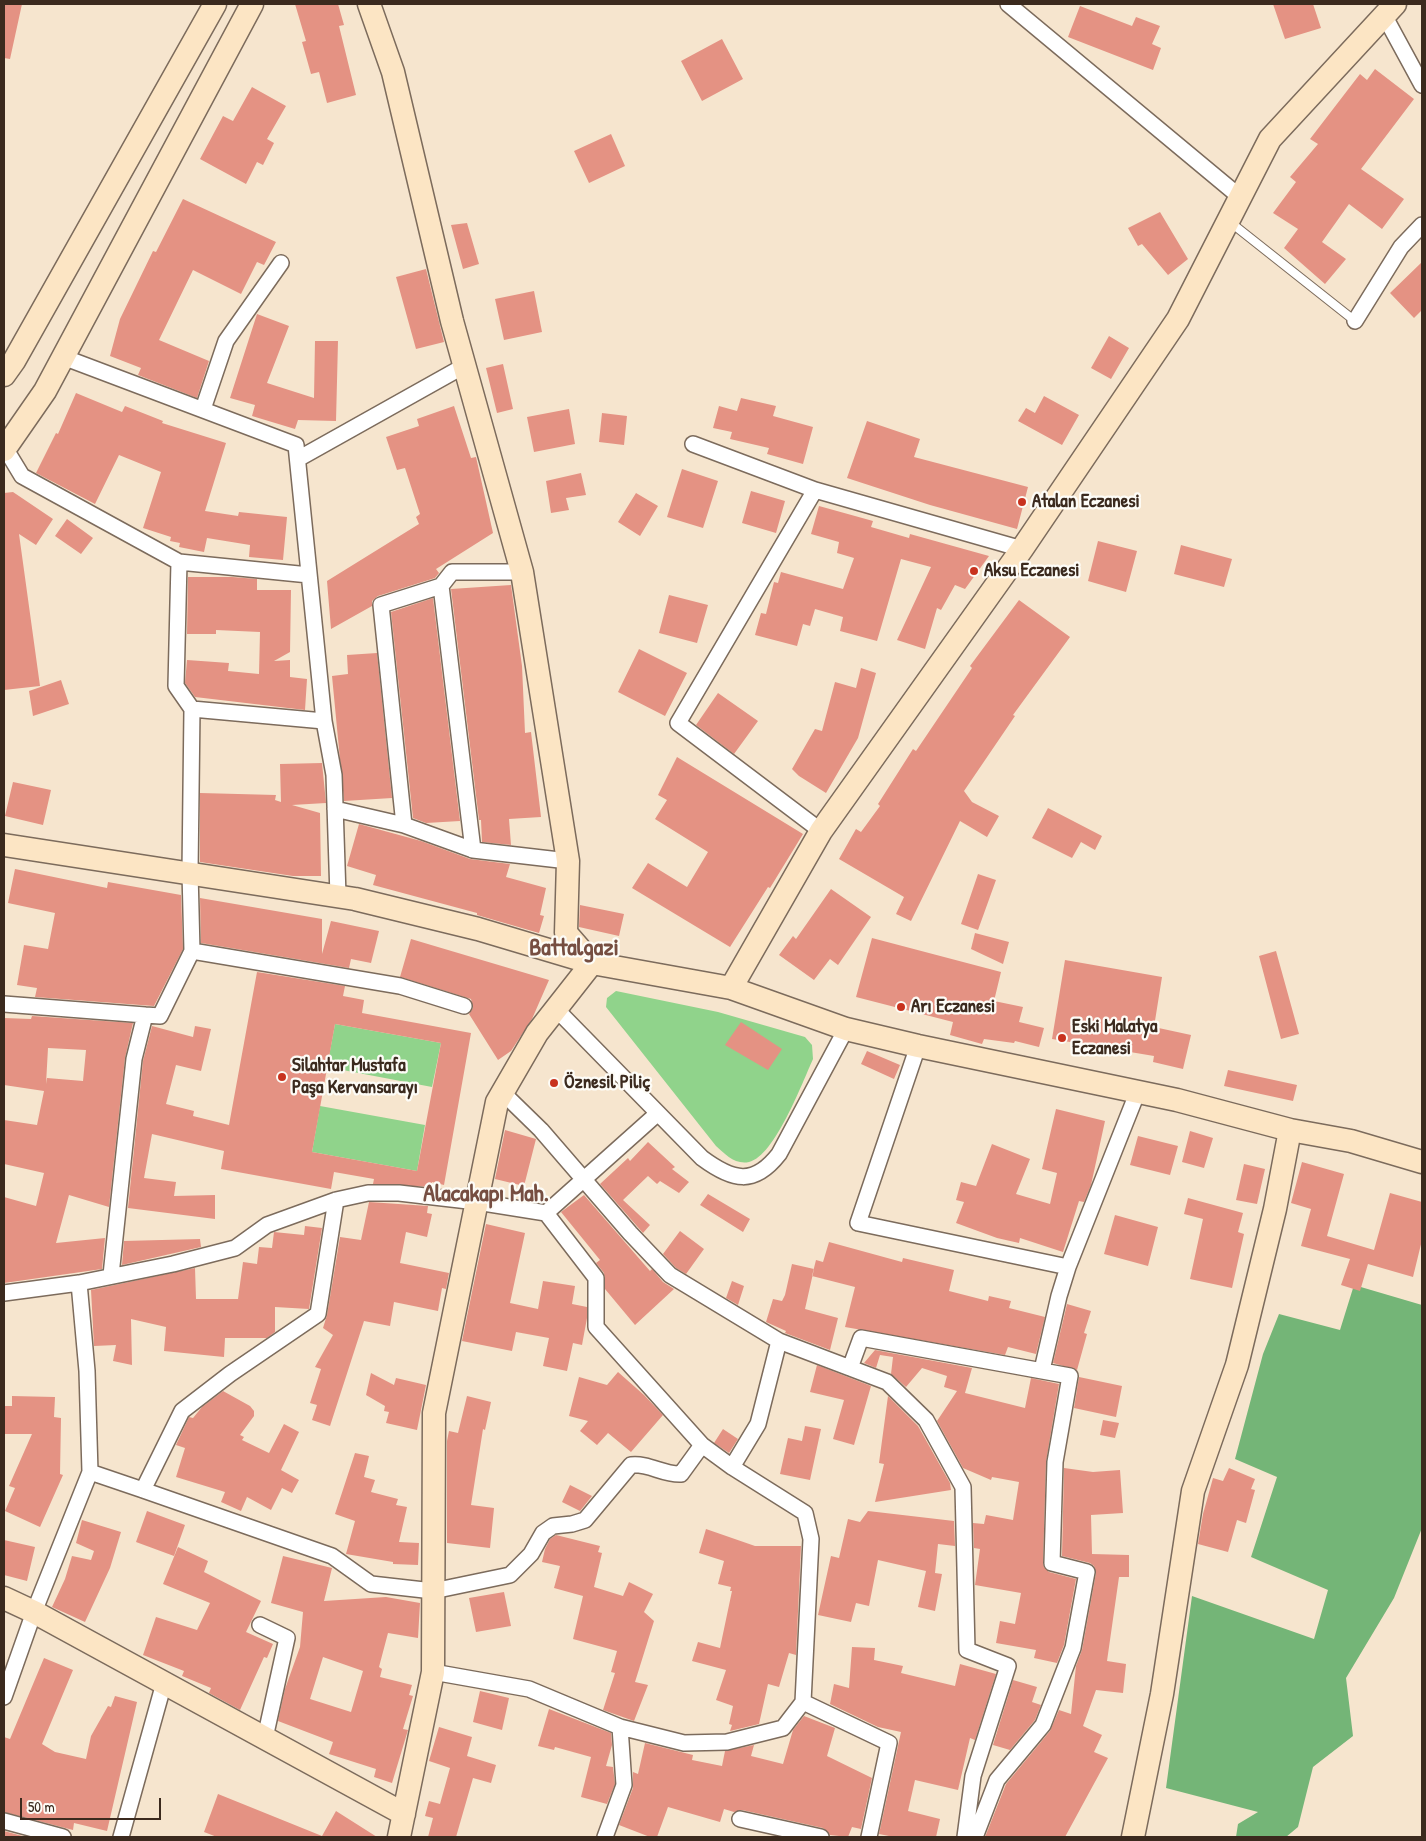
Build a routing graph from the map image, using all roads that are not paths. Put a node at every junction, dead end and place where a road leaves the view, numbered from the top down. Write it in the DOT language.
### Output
graph roads {
  1 [pos="215,4"];
  2 [pos="252,4"];
  3 [pos="369,4"];
  4 [pos="1008,4"];
  5 [pos="1390,9"];
  6 [pos="1422,84"];
  7 [pos="1240,198"];
  8 [pos="1228,221"];
  9 [pos="1422,225"];
  10 [pos="281,263"];
  11 [pos="1355,321"];
  12 [pos="63,357"];
  13 [pos="464,366"];
  14 [pos="4,375"];
  15 [pos="203,409"];
  16 [pos="693,444"];
  17 [pos="4,449"];
  18 [pos="298,459"];
  19 [pos="815,490"];
  20 [pos="1022,549"];
  21 [pos="179,562"];
  22 [pos="522,572"];
  23 [pos="309,575"];
  24 [pos="441,586"];
  25 [pos="192,708"];
  26 [pos="324,721"];
  27 [pos="335,809"];
  28 [pos="404,825"];
  29 [pos="821,831"];
  30 [pos="4,845"];
  31 [pos="472,850"];
  32 [pos="568,861"];
  33 [pos="190,872"];
  34 [pos="338,896"];
  35 [pos="192,951"];
  36 [pos="592,964"];
  37 [pos="731,988"];
  38 [pos="4,1004"];
  39 [pos="464,1006"];
  40 [pos="557,1010"];
  41 [pos="145,1015"];
  42 [pos="846,1029"];
  43 [pos="918,1046"];
  44 [pos="1138,1091"];
  45 [pos="502,1092"];
  46 [pos="658,1114"];
  47 [pos="1290,1130"];
  48 [pos="1422,1162"];
  49 [pos="582,1180"];
  50 [pos="336,1200"];
  51 [pos="476,1202"];
  52 [pos="546,1213"];
  53 [pos="1068,1268"];
  54 [pos="111,1275"];
  55 [pos="79,1283"];
  56 [pos="4,1293"];
  57 [pos="779,1341"];
  58 [pos="850,1368"];
  59 [pos="1042,1370"];
  60 [pos="702,1445"];
  61 [pos="732,1467"];
  62 [pos="90,1472"];
  63 [pos="143,1490"];
  64 [pos="433,1591"];
  65 [pos="4,1598"];
  66 [pos="34,1612"];
  67 [pos="260,1625"];
  68 [pos="433,1672"];
  69 [pos="164,1683"];
  70 [pos="4,1697"];
  71 [pos="802,1702"];
  72 [pos="620,1727"];
  73 [pos="265,1738"];
  74 [pos="404,1814"];
  75 [pos="740,1819"];
  76 [pos="4,1821"];
  77 [pos="63,1837"];
  78 [pos="121,1837"];
  79 [pos="399,1837"];
  80 [pos="605,1837"];
  81 [pos="821,1837"];
  82 [pos="869,1837"];
  83 [pos="965,1837"];
  84 [pos="975,1837"];
  85 [pos="1133,1837"];
  1 -- 14 [label="street"];
  2 -- 12 [label="street"];
  3 -- 13 [label="street"];
  4 -- 7 [label="street"];
  5 -- 6 [label="street"];
  5 -- 7 [label="street"];
  7 -- 8 [label="street"];
  8 -- 11 [label="lane"];
  8 -- 20 [label="street"];
  9 -- 11 [label="street"];
  10 -- 15 [label="street"];
  12 -- 15 [label="street"];
  12 -- 17 [label="street"];
  13 -- 18 [label="street"];
  13 -- 22 [label="street"];
  15 -- 18 [label="street"];
  16 -- 19 [label="street"];
  17 -- 21 [label="street"];
  18 -- 23 [label="street"];
  19 -- 20 [label="street"];
  19 -- 29 [label="street"];
  20 -- 29 [label="street"];
  21 -- 23 [label="street"];
  21 -- 25 [label="street"];
  22 -- 24 [label="street"];
  22 -- 32 [label="street"];
  23 -- 26 [label="street"];
  24 -- 28 [label="street"];
  24 -- 31 [label="street"];
  25 -- 26 [label="street"];
  25 -- 33 [label="street"];
  26 -- 27 [label="street"];
  27 -- 28 [label="street"];
  27 -- 34 [label="street"];
  28 -- 31 [label="street"];
  29 -- 37 [label="street"];
  30 -- 33 [label="street"];
  31 -- 32 [label="street"];
  32 -- 36 [label="street"];
  33 -- 34 [label="street"];
  33 -- 35 [label="street"];
  34 -- 36 [label="street"];
  35 -- 39 [label="street"];
  35 -- 41 [label="street"];
  36 -- 37 [label="street"];
  36 -- 40 [label="street"];
  37 -- 42 [label="street"];
  38 -- 41 [label="street"];
  40 -- 45 [label="street"];
  40 -- 46 [label="street"];
  41 -- 54 [label="street"];
  42 -- 43 [label="street"];
  42 -- 46 [label="street"];
  43 -- 44 [label="street"];
  43 -- 53 [label="street"];
  44 -- 47 [label="street"];
  44 -- 53 [label="street"];
  45 -- 49 [label="street"];
  45 -- 51 [label="street"];
  46 -- 49 [label="street"];
  47 -- 48 [label="street"];
  47 -- 85 [label="street"];
  49 -- 52 [label="street"];
  49 -- 57 [label="street"];
  50 -- 51 [label="street"];
  50 -- 54 [label="street"];
  50 -- 63 [label="street"];
  51 -- 52 [label="street"];
  51 -- 64 [label="street"];
  52 -- 60 [label="street"];
  53 -- 59 [label="street"];
  54 -- 55 [label="street"];
  55 -- 56 [label="street"];
  55 -- 62 [label="street"];
  57 -- 58 [label="street"];
  57 -- 61 [label="street"];
  58 -- 59 [label="street"];
  58 -- 83 [label="street"];
  59 -- 84 [label="street"];
  60 -- 61 [label="street"];
  60 -- 64 [label="street"];
  61 -- 71 [label="street"];
  62 -- 63 [label="street"];
  62 -- 66 [label="street"];
  63 -- 64 [label="street"];
  64 -- 68 [label="street"];
  65 -- 66 [label="street"];
  66 -- 69 [label="street"];
  66 -- 70 [label="street"];
  67 -- 73 [label="street"];
  68 -- 72 [label="street"];
  68 -- 74 [label="street"];
  69 -- 73 [label="street"];
  69 -- 78 [label="street"];
  71 -- 72 [label="street"];
  71 -- 82 [label="street"];
  72 -- 80 [label="street"];
  73 -- 74 [label="street"];
  74 -- 79 [label="street"];
  75 -- 81 [label="street"];
  76 -- 77 [label="street"];
}
